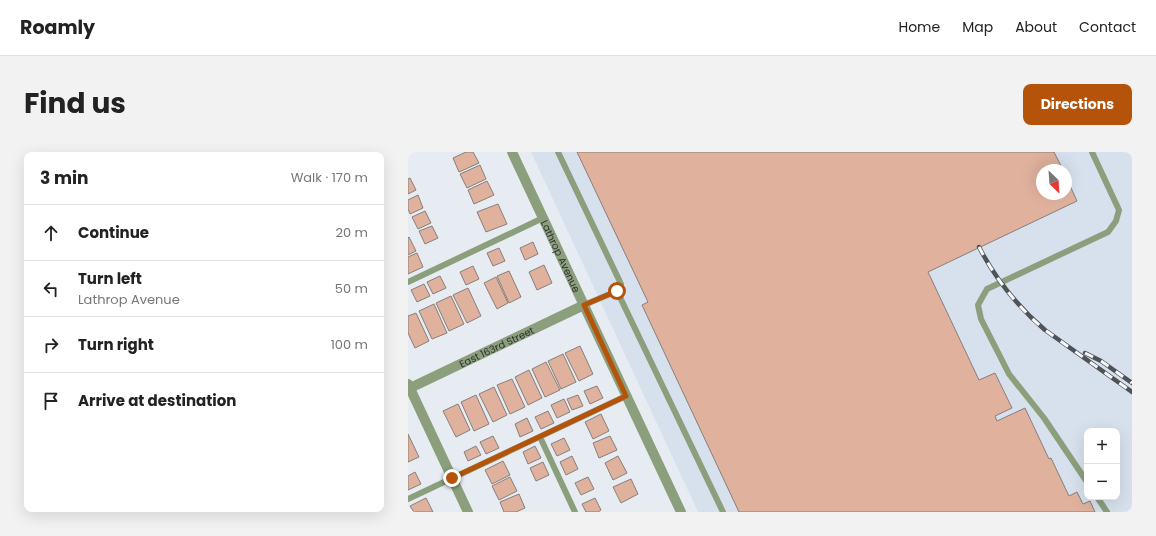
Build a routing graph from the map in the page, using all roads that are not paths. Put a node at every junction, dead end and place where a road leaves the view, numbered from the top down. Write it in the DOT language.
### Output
graph roads {
  1 [pos="512,152"];
  2 [pos="558,152"];
  3 [pos="1092,152"];
  4 [pos="543,218"];
  5 [pos="408,282"];
  6 [pos="617,291"];
  7 [pos="584,305"];
  8 [pos="409,387"];
  9 [pos="626,396"];
  10 [pos="540,437"];
  11 [pos="452,478"];
  12 [pos="1084,478"];
  13 [pos="408,499"];
  14 [pos="1099,500"];
  15 [pos="468,512"];
  16 [pos="575,512"];
  17 [pos="681,512"];
  18 [pos="723,512"];
  19 [pos="1107,512"];
  1 -- 4 [label="street, Lathrop Avenue"];
  2 -- 6 [label="lane"];
  3 -- 12 [label="lane"];
  4 -- 5 [label="lane"];
  4 -- 7 [label="street, Lathrop Avenue"];
  6 -- 7 [label="lane"];
  6 -- 18 [label="lane"];
  7 -- 8 [label="street, East 163rd Street"];
  7 -- 9 [label="street, Lathrop Avenue"];
  8 -- 11 [label="street"];
  9 -- 10 [label="lane"];
  9 -- 17 [label="street, Lathrop Avenue"];
  10 -- 11 [label="lane"];
  10 -- 16 [label="lane"];
  11 -- 13 [label="lane"];
  11 -- 15 [label="street"];
  14 -- 19 [label="lane"];
}
